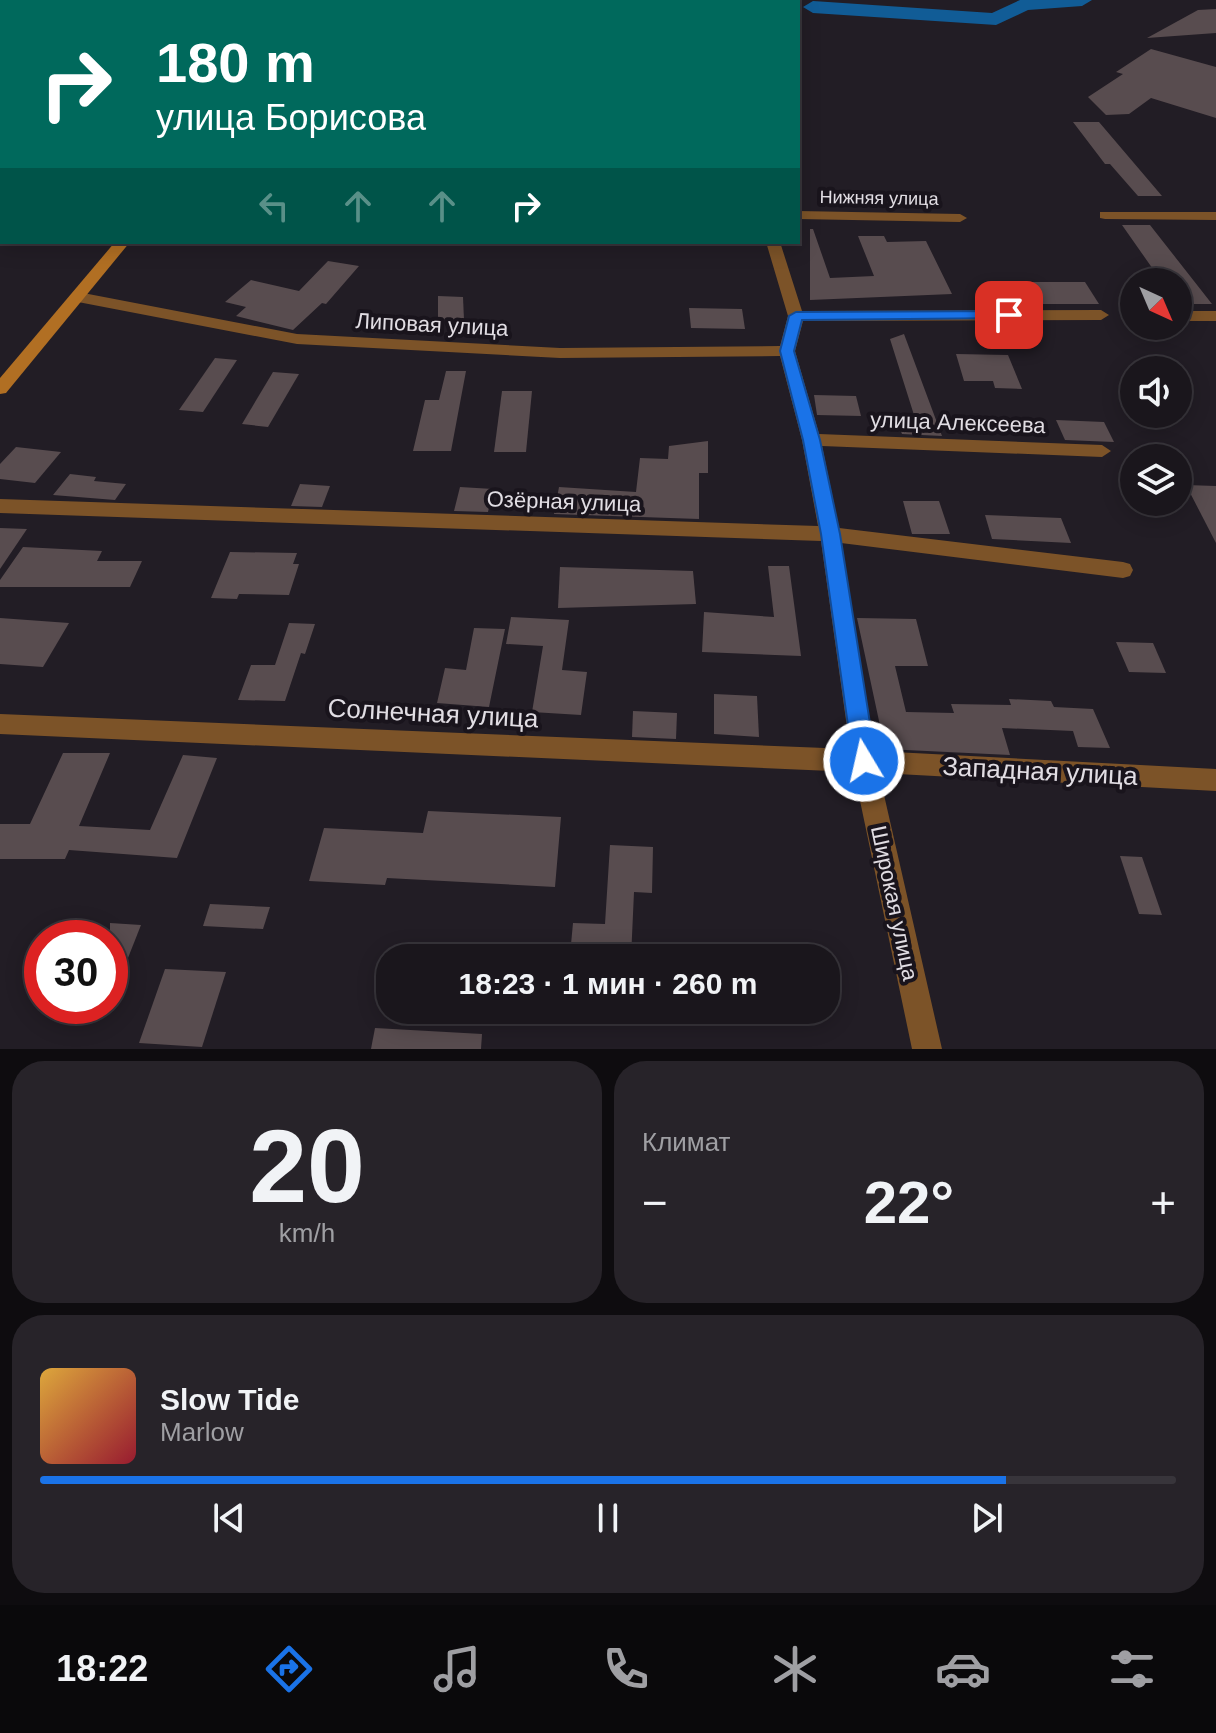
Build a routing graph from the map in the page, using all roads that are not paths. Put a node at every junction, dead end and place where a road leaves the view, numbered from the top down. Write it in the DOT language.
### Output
graph roads {
  1 [pos="800,215"];
  2 [pos="1105,215"];
  3 [pos="1216,216"];
  4 [pos="960,218"];
  5 [pos="121,244"];
  6 [pos="774,244"];
  7 [pos="78,297"];
  8 [pos="1101,315"];
  9 [pos="796,316"];
  10 [pos="1192,316"];
  11 [pos="1216,316"];
  12 [pos="787,351"];
  13 [pos="0,389"];
  14 [pos="811,440"];
  15 [pos="1102,451"];
  16 [pos="0,506"];
  17 [pos="830,534"];
  18 [pos="1123,570"];
  19 [pos="0,724"];
  20 [pos="864,761"];
  21 [pos="1216,780"];
  22 [pos="927,1049"];
  1 -- 4 [label="street, Нижняя улица"];
  2 -- 3 [label="street"];
  5 -- 7 [label="main road"];
  6 -- 9 [label="street"];
  7 -- 12 [label="street, Липовая улица"];
  7 -- 13 [label="main road"];
  8 -- 9 [label="street"];
  9 -- 12 [label="street, Широкая улица"];
  10 -- 11 [label="street"];
  12 -- 14 [label="street, Широкая улица"];
  14 -- 15 [label="street, улица Алексеева"];
  14 -- 17 [label="street, Широкая улица"];
  16 -- 17 [label="street, Озёрная улица"];
  17 -- 18 [label="street, Озёрная улица"];
  17 -- 20 [label="street, Широкая улица"];
  19 -- 20 [label="street, Солнечная улица"];
  20 -- 21 [label="street, Западная улица"];
  20 -- 22 [label="street, Широкая улица"];
}
